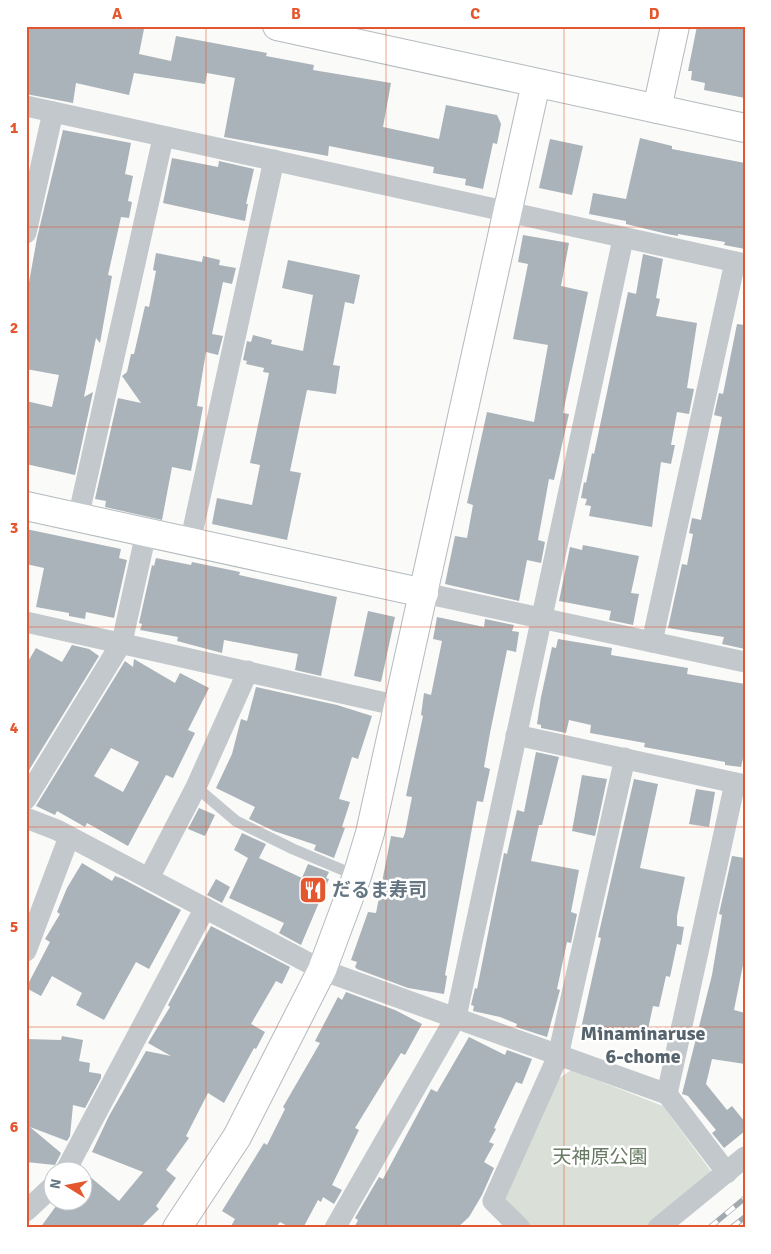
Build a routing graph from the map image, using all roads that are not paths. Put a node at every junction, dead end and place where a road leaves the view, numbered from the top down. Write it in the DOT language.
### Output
graph roads {
  1 [pos="278,26"];
  2 [pos="675,26"];
  3 [pos="536,83"];
  4 [pos="26,106"];
  5 [pos="657,109"];
  6 [pos="53,112"];
  7 [pos="745,128"];
  8 [pos="163,138"];
  9 [pos="274,160"];
  10 [pos="508,212"];
  11 [pos="26,233"];
  12 [pos="624,239"];
  13 [pos="740,263"];
  14 [pos="26,506"];
  15 [pos="78,518"];
  16 [pos="146,534"];
  17 [pos="190,544"];
  18 [pos="424,593"];
  19 [pos="543,619"];
  20 [pos="26,622"];
  21 [pos="122,642"];
  22 [pos="652,642"];
  23 [pos="745,662"];
  24 [pos="248,671"];
  25 [pos="399,706"];
  26 [pos="516,735"];
  27 [pos="625,758"];
  28 [pos="740,784"];
  29 [pos="196,787"];
  30 [pos="26,799"];
  31 [pos="26,818"];
  32 [pos="69,837"];
  33 [pos="357,876"];
  34 [pos="149,878"];
  35 [pos="205,908"];
  36 [pos="26,951"];
  37 [pos="322,970"];
  38 [pos="456,1017"];
  39 [pos="558,1056"];
  40 [pos="667,1094"];
  41 [pos="745,1158"];
  42 [pos="70,1162"];
  43 [pos="727,1173"];
  44 [pos="42,1196"];
  45 [pos="26,1211"];
  46 [pos="177,1228"];
  47 [pos="335,1228"];
  48 [pos="520,1228"];
  49 [pos="658,1228"];
  1 -- 3 [label="street"];
  2 -- 5 [label="street"];
  3 -- 5 [label="street"];
  3 -- 10 [label="street"];
  4 -- 6 [label="street"];
  5 -- 7 [label="street"];
  6 -- 8 [label="street"];
  6 -- 11 [label="street"];
  8 -- 9 [label="street"];
  8 -- 15 [label="street"];
  9 -- 10 [label="street"];
  9 -- 17 [label="street"];
  10 -- 12 [label="street"];
  10 -- 18 [label="street"];
  12 -- 13 [label="street"];
  12 -- 19 [label="street"];
  13 -- 22 [label="street"];
  14 -- 15 [label="street"];
  15 -- 16 [label="street"];
  16 -- 17 [label="street"];
  16 -- 21 [label="street"];
  17 -- 18 [label="street"];
  18 -- 19 [label="street"];
  18 -- 25 [label="street"];
  19 -- 22 [label="street"];
  19 -- 26 [label="street"];
  20 -- 21 [label="street"];
  21 -- 24 [label="street"];
  21 -- 30 [label="street"];
  22 -- 23 [label="street"];
  24 -- 25 [label="street"];
  24 -- 29 [label="street"];
  25 -- 33 [label="street"];
  26 -- 27 [label="street"];
  26 -- 38 [label="street"];
  27 -- 28 [label="street"];
  27 -- 39 [label="street"];
  28 -- 40 [label="street"];
  29 -- 33 [label="lane"];
  29 -- 34 [label="street"];
  31 -- 32 [label="street"];
  32 -- 34 [label="street"];
  32 -- 36 [label="street"];
  33 -- 37 [label="street"];
  34 -- 35 [label="street"];
  35 -- 37 [label="street"];
  35 -- 42 [label="street"];
  37 -- 38 [label="street"];
  37 -- 46 [label="street"];
  38 -- 39 [label="street"];
  38 -- 47 [label="street"];
  39 -- 40 [label="street"];
  39 -- 48 [label="street"];
  40 -- 43 [label="street"];
  41 -- 43 [label="street"];
  43 -- 49 [label="street"];
  44 -- 45 [label="street"];
}
